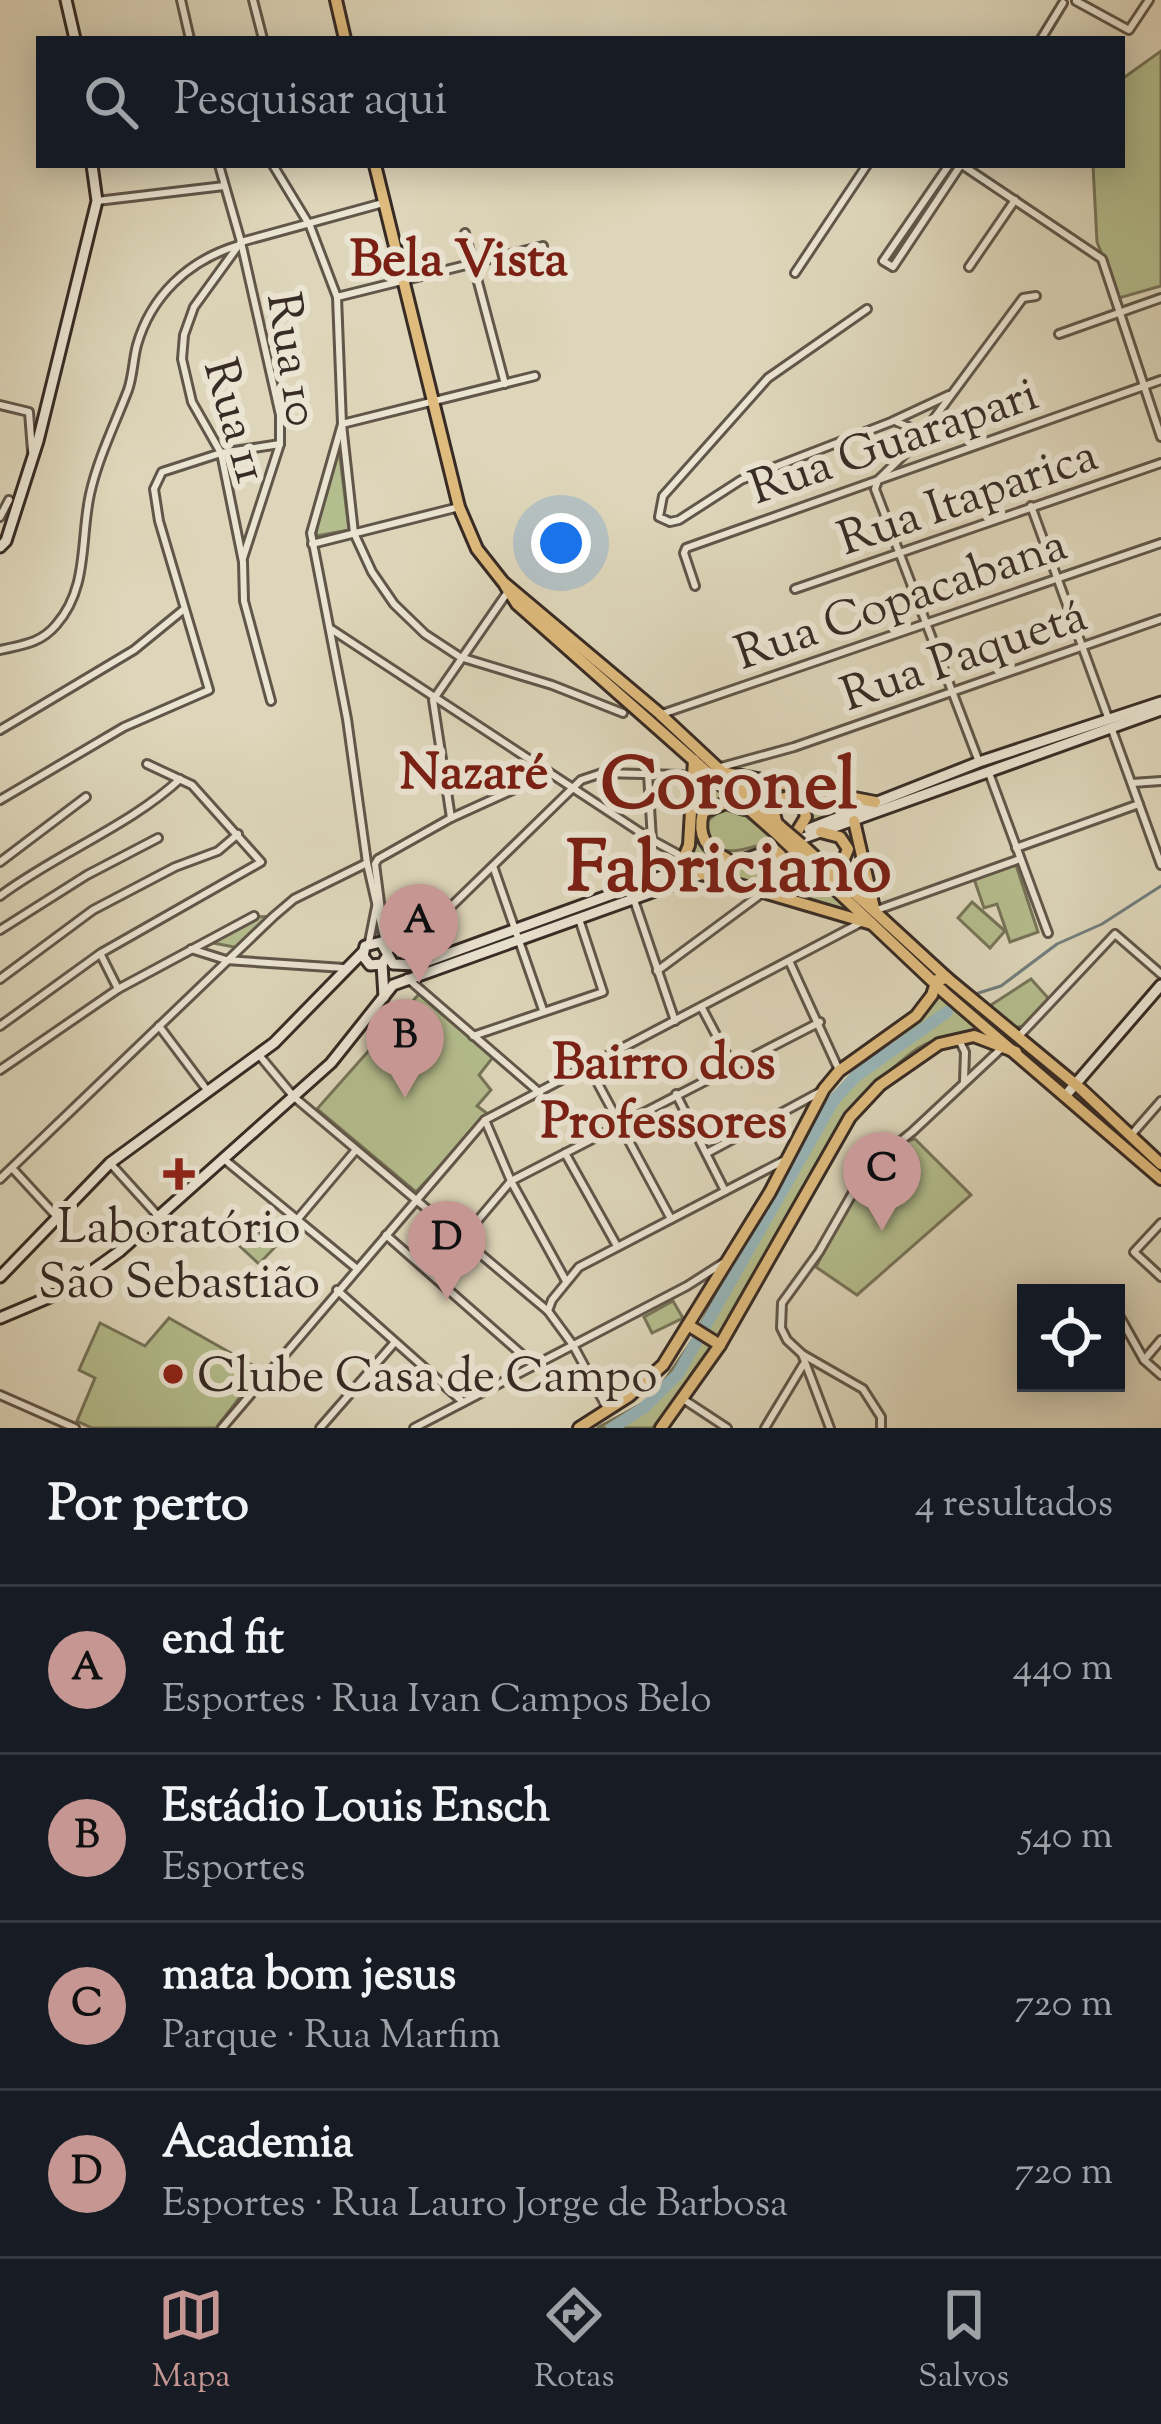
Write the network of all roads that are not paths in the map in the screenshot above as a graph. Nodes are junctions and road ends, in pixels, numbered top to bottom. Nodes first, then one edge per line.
1 (67, 0) edge
2 (182, 0) edge
3 (254, 0) edge
4 (336, 0) edge
5 (1149, 0) edge
6 (1077, 1) edge
7 (1061, 2) edge
8 (74, 36) edge
9 (189, 36) edge
10 (262, 36) edge
11 (344, 36) edge
12 (1043, 36) edge
13 (92, 168) edge
14 (219, 168) edge
15 (275, 168) edge
16 (376, 168) edge
17 (865, 168) edge
18 (947, 168) edge
19 (959, 168) edge
20 (966, 168) edge
21 (224, 186) junction
22 (1015, 200) junction
23 (97, 201) junction
24 (384, 203) junction
25 (310, 226) junction
26 (465, 233) dead end
27 (240, 243) junction
28 (543, 246) dead end
29 (472, 263) junction
30 (969, 267) dead end
31 (795, 273) dead end
32 (402, 281) junction
33 (1036, 296) dead end
34 (337, 297) junction
35 (1161, 298) edge
36 (867, 309) dead end
37 (1120, 314) junction
38 (1059, 334) dead end
39 (535, 376) dead end
40 (1161, 380) edge
41 (505, 384) junction
42 (1144, 386) junction
43 (949, 394) junction
44 (431, 400) junction
45 (0, 405) edge
46 (891, 422) junction
47 (342, 424) junction
48 (1161, 437) edge
49 (280, 444) junction
50 (915, 444) junction
51 (221, 453) junction
52 (33, 461) junction
53 (1161, 463) edge
54 (878, 480) junction
55 (9, 500) dead end
56 (1031, 506) junction
57 (459, 507) junction
58 (0, 517) edge
59 (354, 533) junction
60 (1161, 543) edge
61 (312, 544) junction
62 (0, 548) edge
63 (899, 554) junction
64 (242, 562) junction
65 (1057, 576) junction
66 (694, 586) dead end
67 (508, 587) junction
68 (796, 589) dead end
69 (183, 610) junction
70 (1161, 619) edge
71 (925, 625) junction
72 (331, 628) junction
73 (1084, 646) junction
74 (0, 650) edge
75 (460, 657) junction
76 (952, 693) junction
77 (434, 700) junction
78 (271, 701) dead end
79 (1161, 706) edge
80 (623, 713) dead end
81 (660, 714) junction
82 (646, 720) junction
83 (1110, 724) junction
84 (0, 730) edge
85 (694, 760) junction
86 (147, 764) dead end
87 (983, 768) junction
88 (720, 770) junction
89 (548, 774) junction
90 (648, 774) junction
91 (682, 775) dead end
92 (180, 779) junction
93 (1161, 781) edge
94 (1132, 783) junction
95 (571, 788) junction
96 (86, 796) dead end
97 (0, 800) edge
98 (875, 802) junction
99 (1139, 804) junction
100 (755, 813) junction
101 (451, 818) junction
102 (854, 820) junction
103 (780, 832) junction
104 (821, 832) junction
105 (238, 834) junction
106 (158, 838) dead end
107 (652, 840) junction
108 (798, 847) junction
109 (1016, 848) junction
110 (686, 858) junction
111 (728, 859) junction
112 (1021, 859) junction
113 (0, 862) edge
114 (821, 862) junction
115 (367, 863) junction
116 (1161, 865) edge
117 (493, 866) junction
118 (679, 870) junction
119 (702, 870) junction
120 (764, 892) junction
121 (0, 896) edge
122 (634, 899) junction
123 (379, 910) junction
124 (254, 916) dead end
125 (579, 919) junction
126 (871, 919) junction
127 (0, 930) edge
128 (1048, 933) dead end
129 (517, 936) junction
130 (366, 948) junction
131 (190, 949) junction
132 (100, 953) junction
133 (385, 955) junction
134 (226, 960) junction
135 (790, 963) junction
136 (347, 969) junction
137 (657, 971) junction
138 (1161, 974) edge
139 (407, 978) junction
140 (0, 979) edge
141 (933, 985) junction
142 (949, 985) junction
143 (1161, 985) edge
144 (118, 989) junction
145 (384, 997) junction
146 (702, 1009) junction
147 (543, 1011) junction
148 (982, 1016) junction
149 (675, 1022) junction
150 (820, 1022) junction
151 (0, 1026) edge
152 (159, 1026) junction
153 (473, 1036) junction
154 (1018, 1036) junction
155 (959, 1038) junction
156 (1006, 1045) junction
157 (259, 1055) junction
158 (732, 1065) junction
159 (589, 1067) junction
160 (0, 1070) edge
161 (839, 1071) junction
162 (963, 1083) junction
163 (1076, 1084) junction
164 (824, 1089) junction
165 (207, 1090) junction
166 (540, 1093) junction
167 (676, 1094) junction
168 (1066, 1095) junction
169 (294, 1097) junction
170 (1161, 1101) edge
171 (485, 1120) junction
172 (622, 1124) junction
173 (1130, 1136) junction
174 (356, 1151) junction
175 (565, 1153) junction
176 (706, 1153) junction
177 (788, 1158) junction
178 (225, 1160) junction
179 (110, 1162) junction
180 (1161, 1165) edge
181 (12, 1168) junction
182 (757, 1175) junction
183 (0, 1179) edge
184 (1161, 1179) edge
185 (511, 1181) junction
186 (725, 1192) junction
187 (770, 1192) junction
188 (416, 1201) junction
189 (158, 1217) junction
190 (59, 1219) junction
191 (671, 1219) junction
192 (296, 1221) junction
193 (1161, 1223) edge
194 (386, 1235) junction
195 (462, 1240) junction
196 (617, 1246) junction
197 (729, 1259) junction
198 (356, 1268) junction
199 (0, 1277) edge
200 (1161, 1277) edge
201 (566, 1281) junction
202 (687, 1286) junction
203 (338, 1290) junction
204 (706, 1297) junction
205 (548, 1311) junction
206 (0, 1318) edge
207 (1125, 1326) edge
208 (692, 1328) junction
209 (1161, 1340) edge
210 (714, 1341) junction
211 (395, 1342) junction
212 (573, 1345) junction
213 (802, 1354) junction
214 (1144, 1360) junction
215 (803, 1365) junction
216 (534, 1366) junction
217 (1161, 1376) edge
218 (0, 1395) edge
219 (683, 1399) junction
220 (463, 1402) junction
221 (609, 1411) junction
222 (75, 1428) edge
223 (222, 1428) edge
224 (320, 1428) edge
225 (414, 1428) edge
226 (579, 1428) edge
227 (661, 1428) edge
228 (727, 1428) edge
229 (766, 1428) edge
230 (830, 1428) edge
231 (881, 1428) edge

1 - 8 main road
2 - 9 street
3 - 10 street
4 - 11 main road
5 - 6 street
6 - 7 street
7 - 12 street
13 - 23 main road
14 - 21 street, Rua 10
15 - 25 street
16 - 24 main road
17 - 31 street
18 - 19 street
20 - 22 street
21 - 23 street
21 - 27 street, Rua 10
22 - 30 street
22 - 37 street
23 - 52 main road
24 - 25 street
24 - 32 main road
25 - 27 street
25 - 34 street
26 - 29 street
27 - 49 street, Rua 10
27 - 51 street, Rua 11
27 - 74 street
28 - 29 street
29 - 32 street
29 - 41 street
32 - 34 street
32 - 44 main road
33 - 43 street
34 - 47 street
35 - 37 street
36 - 46 street
37 - 38 street
37 - 42 street
39 - 41 street
40 - 42 street, Rua Guarapari
41 - 44 street
42 - 48 street
42 - 54 street, Rua Guarapari
43 - 46 street
43 - 50 street
44 - 47 street
44 - 57 main road
45 - 52 street
46 - 50 street
47 - 59 street
47 - 61 street
49 - 51 street
49 - 64 street, Rua 10
50 - 54 street
51 - 64 street, Rua 11
51 - 69 street
52 - 62 main road
53 - 56 street, Rua Itaparica
54 - 63 street
54 - 66 street, Rua Guarapari
55 - 58 street
56 - 63 street, Rua Itaparica
56 - 65 street
57 - 59 street
57 - 67 main road
59 - 61 street
59 - 75 street
60 - 65 street, Rua Copacabana
61 - 72 street
63 - 68 street, Rua Itaparica
63 - 71 street
64 - 78 street, Rua 11
65 - 71 street, Rua Copacabana
65 - 73 street
67 - 75 street
67 - 81 main road
67 - 82 main road
69 - 84 street
69 - 97 street
70 - 73 street, Rua Paquetá
71 - 76 street
71 - 81 street, Rua Copacabana
72 - 77 street
72 - 115 street
73 - 76 street, Rua Paquetá
73 - 83 street
75 - 77 street
75 - 80 street
76 - 87 street
76 - 88 street, Rua Paquetá
77 - 89 street
77 - 101 street
79 - 83 main road
81 - 82 street, Rua Copacabana
81 - 88 main road
82 - 85 main road
83 - 87 main road
83 - 94 street
85 - 100 main road
85 - 110 main road
86 - 92 street
87 - 98 main road
87 - 102 main road
87 - 109 street
88 - 98 main road
88 - 103 main road
89 - 95 street
89 - 101 street
90 - 91 street
90 - 95 street
90 - 107 street
92 - 105 street
92 - 121 street
93 - 94 street
94 - 99 street
95 - 107 street
95 - 117 street
96 - 113 street
98 - 108 main road
99 - 109 street
99 - 116 street
100 - 103 main road
100 - 111 main road
101 - 123 street
102 - 104 main road
102 - 126 main road
103 - 104 main road
103 - 108 main road, bridge
103 - 108 main road
103 - 108 main road
103 - 119 main road
104 - 114 main road
105 - 132 street
105 - 140 street
106 - 127 street
107 - 110 street
108 - 111 main road
108 - 114 main road
108 - 126 main road
109 - 112 street
110 - 118 main road
110 - 119 street
111 - 119 main road
112 - 126 street
112 - 128 street
114 - 126 main road
115 - 123 street
115 - 134 street
117 - 129 street
117 - 133 street
118 - 119 main road
118 - 129 main road
119 - 120 main road
119 - 122 main road
120 - 126 main road
120 - 137 street
122 - 125 main road
122 - 137 street
123 - 130 street
123 - 133 street
124 - 131 street
125 - 129 main road
125 - 147 street
126 - 135 street
126 - 141 main road
126 - 142 main road
129 - 133 main road
129 - 139 main road
129 - 147 street
130 - 133 main road
130 - 133 main road
130 - 136 main road
131 - 134 street
131 - 144 street
132 - 144 street
132 - 151 street
133 - 139 main road
133 - 145 main road
134 - 136 street
134 - 152 street
135 - 146 street
135 - 150 street
136 - 157 main road
137 - 149 street
138 - 154 street
139 - 145 main road
139 - 153 street
141 - 142 main road
141 - 161 main road
142 - 148 main road
143 - 163 main road
144 - 160 street
145 - 169 main road
146 - 149 street
146 - 158 street
147 - 153 street
148 - 154 main road
148 - 156 main road
149 - 159 street
150 - 158 street
150 - 161 street
152 - 165 street
152 - 181 street
153 - 166 street
154 - 163 main road
155 - 156 main road
155 - 162 street
155 - 210 main road
156 - 162 street
156 - 168 main road
157 - 165 main road
157 - 169 street
158 - 167 street
159 - 166 street
159 - 172 street
161 - 164 main road
162 - 213 street
163 - 168 main road
163 - 173 main road
164 - 176 street
164 - 177 main road
165 - 179 main road
166 - 171 street
167 - 172 street
167 - 176 street
168 - 184 main road
169 - 174 street
169 - 178 main road
170 - 173 street
171 - 185 street
171 - 188 street
172 - 175 street
172 - 191 street
173 - 180 main road
174 - 188 street
174 - 192 street
175 - 185 street
175 - 196 street
176 - 186 street
177 - 182 street
177 - 187 main road
178 - 189 main road
178 - 192 street
179 - 189 street
179 - 190 main road
181 - 183 street
181 - 190 street
182 - 186 street
182 - 187 street
185 - 195 street
185 - 201 street
186 - 191 street
187 - 197 main road
188 - 194 street
188 - 195 street
189 - 206 main road
190 - 199 main road
191 - 196 street
192 - 198 street
193 - 200 street
194 - 198 street
194 - 216 street
195 - 205 street
196 - 201 street
197 - 202 street
197 - 204 main road
198 - 203 street
201 - 205 street
202 - 204 street
202 - 212 street
203 - 211 street
203 - 223 street
204 - 208 main road
205 - 212 street
207 - 214 street
208 - 210 main road
208 - 221 main road
209 - 214 street
210 - 219 main road
211 - 220 street
211 - 224 street
212 - 216 street
212 - 221 street
213 - 215 street
213 - 231 street
214 - 217 street
215 - 229 street
215 - 230 street
216 - 220 street
218 - 222 street
219 - 227 main road
219 - 228 street
220 - 225 street
221 - 226 main road

